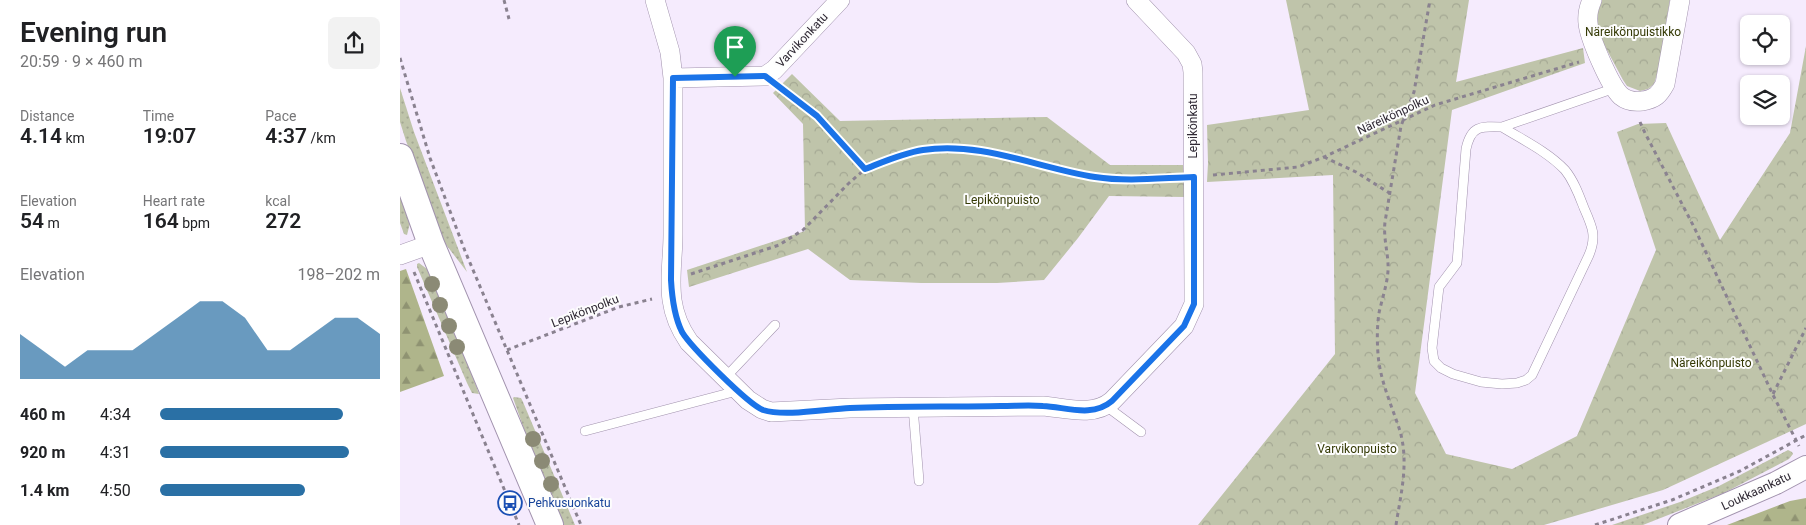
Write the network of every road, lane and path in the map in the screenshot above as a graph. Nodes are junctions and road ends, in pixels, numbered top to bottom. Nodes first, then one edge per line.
1 (504, 0) edge
2 (655, 0) edge
3 (840, 0) edge
4 (1136, 0) edge
5 (1430, 0) edge
6 (1592, 0) edge
7 (1680, 0) edge
8 (509, 20) dead end
9 (1599, 56) junction
10 (400, 58) edge
11 (765, 76) junction
12 (673, 78) junction
13 (1614, 88) junction
14 (1634, 102) junction
15 (1402, 122) junction
16 (1502, 127) junction
17 (400, 157) edge
18 (1324, 157) junction
19 (865, 169) junction
20 (1194, 177) junction
21 (1391, 194) junction
22 (431, 244) junction
23 (403, 254) edge
24 (671, 289) junction
25 (775, 325) dead end
26 (1806, 328) edge
27 (507, 350) junction
28 (731, 385) junction
29 (1773, 395) junction
30 (1106, 406) junction
31 (913, 408) junction
32 (585, 431) dead end
33 (1140, 432) dead end
34 (1806, 435) edge
35 (1796, 440) junction
36 (1806, 467) edge
37 (919, 482) dead end
38 (519, 525) edge
39 (550, 525) edge
40 (580, 525) edge
41 (1396, 525) edge
42 (1596, 525) edge
43 (1679, 525) edge

1 - 8 path
2 - 12 street
3 - 11 street, Varvikonkatu
4 - 20 street, Lepikönkatu
5 - 15 path
6 - 9 street
7 - 14 street
9 - 13 street
9 - 15 path, Näreikönpolku
10 - 27 path
11 - 12 street, Varvikonkatu
11 - 19 path
12 - 24 street
13 - 14 street
13 - 16 lane
14 - 29 path
15 - 18 path, Näreikönpolku
15 - 21 path
16 - 16 lane
17 - 22 main road
18 - 20 path, Näreikönpolku
18 - 21 path
19 - 20 path, Näreikönpolku
19 - 24 path, Lepikönpolku
20 - 30 street, Lepikönkatu
21 - 41 path
22 - 23 street
22 - 39 main road
23 - 38 path
24 - 27 path, Lepikönpolku
24 - 28 street
25 - 28 lane
26 - 29 path
27 - 40 path
28 - 31 street
28 - 32 lane
29 - 35 path
30 - 31 street
30 - 33 lane
31 - 37 lane
34 - 35 path
35 - 42 path
36 - 43 street, Loukkaankatu

